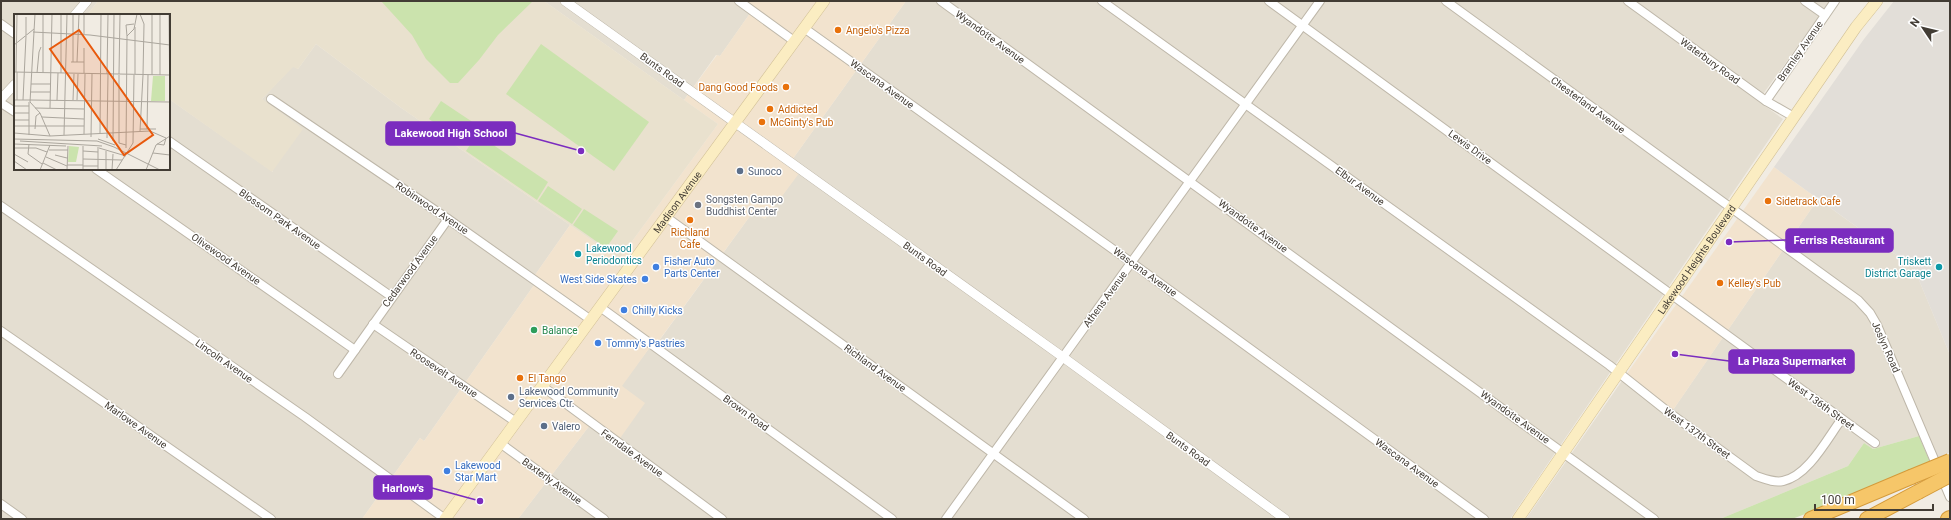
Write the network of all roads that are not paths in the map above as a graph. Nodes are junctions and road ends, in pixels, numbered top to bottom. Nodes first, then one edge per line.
1 (87, 1) edge
2 (565, 1) edge
3 (739, 1) edge
4 (824, 1) edge
5 (941, 1) edge
6 (1102, 1) edge
7 (1269, 1) edge
8 (1320, 1) edge
9 (1446, 1) edge
10 (1628, 1) edge
11 (1805, 1) edge
12 (1835, 1) edge
13 (1877, 1) edge
14 (76, 14) edge
15 (1825, 15) junction
16 (1, 24) edge
17 (1302, 26) junction
18 (804, 28) junction
19 (14, 33) edge
20 (794, 41) junction
21 (14, 85) edge
22 (1, 99) edge
23 (270, 99) dead end
24 (1766, 101) junction
25 (1, 103) edge
26 (1246, 104) junction
27 (14, 111) edge
28 (1794, 118) junction
29 (735, 123) junction
30 (170, 142) edge
31 (97, 170) edge
32 (1190, 181) junction
33 (1, 206) edge
34 (1731, 208) junction
35 (666, 217) junction
36 (448, 218) junction
37 (1131, 262) junction
38 (1672, 293) junction
39 (392, 297) junction
40 (600, 306) junction
41 (591, 320) junction
42 (373, 324) junction
43 (1, 331) edge
44 (355, 350) junction
45 (1063, 357) junction
46 (1618, 372) junction
47 (338, 374) dead end
48 (542, 386) junction
49 (1841, 420) junction
50 (516, 422) junction
51 (500, 443) junction
52 (1875, 444) dead end
53 (1565, 452) junction
54 (993, 454) junction
55 (1950, 461) edge
56 (1950, 475) edge
57 (1950, 497) edge
58 (1, 504) edge
59 (22, 519) edge
60 (271, 519) edge
61 (445, 519) edge
62 (604, 519) edge
63 (722, 519) edge
64 (892, 519) edge
65 (946, 519) edge
66 (1084, 519) edge
67 (1284, 519) edge
68 (1484, 519) edge
69 (1518, 519) edge
70 (1654, 519) edge
71 (1811, 519) edge
72 (1867, 519) edge

1 - 14 street
2 - 29 street, Bunts Road
3 - 20 street
4 - 18 main road, Madison Avenue
5 - 32 street, Wyandotte Avenue
6 - 26 street, Elbur Avenue
7 - 17 street, Lewis Drive
8 - 17 street, Athens Avenue
9 - 34 street, Chesterland Avenue
10 - 24 street, Waterbury Road
11 - 15 street
12 - 15 street, Bramley Avenue
13 - 28 main road, Lakewood Heights Boulevard
15 - 24 street, Bramley Avenue
16 - 19 street
17 - 26 street, Athens Avenue
17 - 38 street, Lewis Drive
18 - 20 main road, Madison Avenue
18 - 37 street, Wascana Avenue
20 - 29 main road, Madison Avenue
21 - 22 street
23 - 36 street, Robinwood Avenue
24 - 28 street, Waterbury Road
25 - 27 street
26 - 32 street, Athens Avenue
26 - 46 street, Elbur Avenue
28 - 34 main road, Lakewood Heights Boulevard
29 - 35 main road, Madison Avenue
29 - 45 street, Bunts Road
30 - 39 street, Blossom Park Avenue
31 - 44 street, Olivewood Avenue
32 - 37 street, Athens Avenue
32 - 53 street, Wyandotte Avenue
33 - 61 street, Lincoln Avenue
34 - 38 main road, Lakewood Heights Boulevard
34 - 57 street, Joslyn Road
35 - 40 main road, Madison Avenue
35 - 54 street, Richland Avenue
36 - 39 street, Cedarwood Avenue
36 - 41 street, Robinwood Avenue
37 - 45 street, Athens Avenue
37 - 68 street, Wascana Avenue
38 - 46 main road, Lakewood Heights Boulevard
38 - 49 street, West 136th Street
39 - 42 street, Cedarwood Avenue
40 - 41 main road, Madison Avenue
40 - 64 street, Brown Road
41 - 48 main road, Madison Avenue
42 - 44 street
42 - 50 street, Roosevelt Avenue
43 - 60 street, Marlowe Avenue
44 - 47 street
45 - 54 street, Athens Avenue
45 - 67 street, Bunts Road
46 - 49 street, West 137th Street
46 - 53 main road, Lakewood Heights Boulevard
48 - 50 main road, Madison Avenue
48 - 63 street, Ferndale Avenue
49 - 52 street, West 136th Street
50 - 51 main road, Madison Avenue
51 - 61 main road, Madison Avenue
51 - 62 street, Baxterly Avenue
53 - 69 main road, Lakewood Heights Boulevard
53 - 70 street, Wyandotte Avenue
54 - 65 street, Athens Avenue
54 - 66 street, Richland Avenue
55 - 71 highway, bridge
56 - 72 highway, bridge
58 - 59 street

